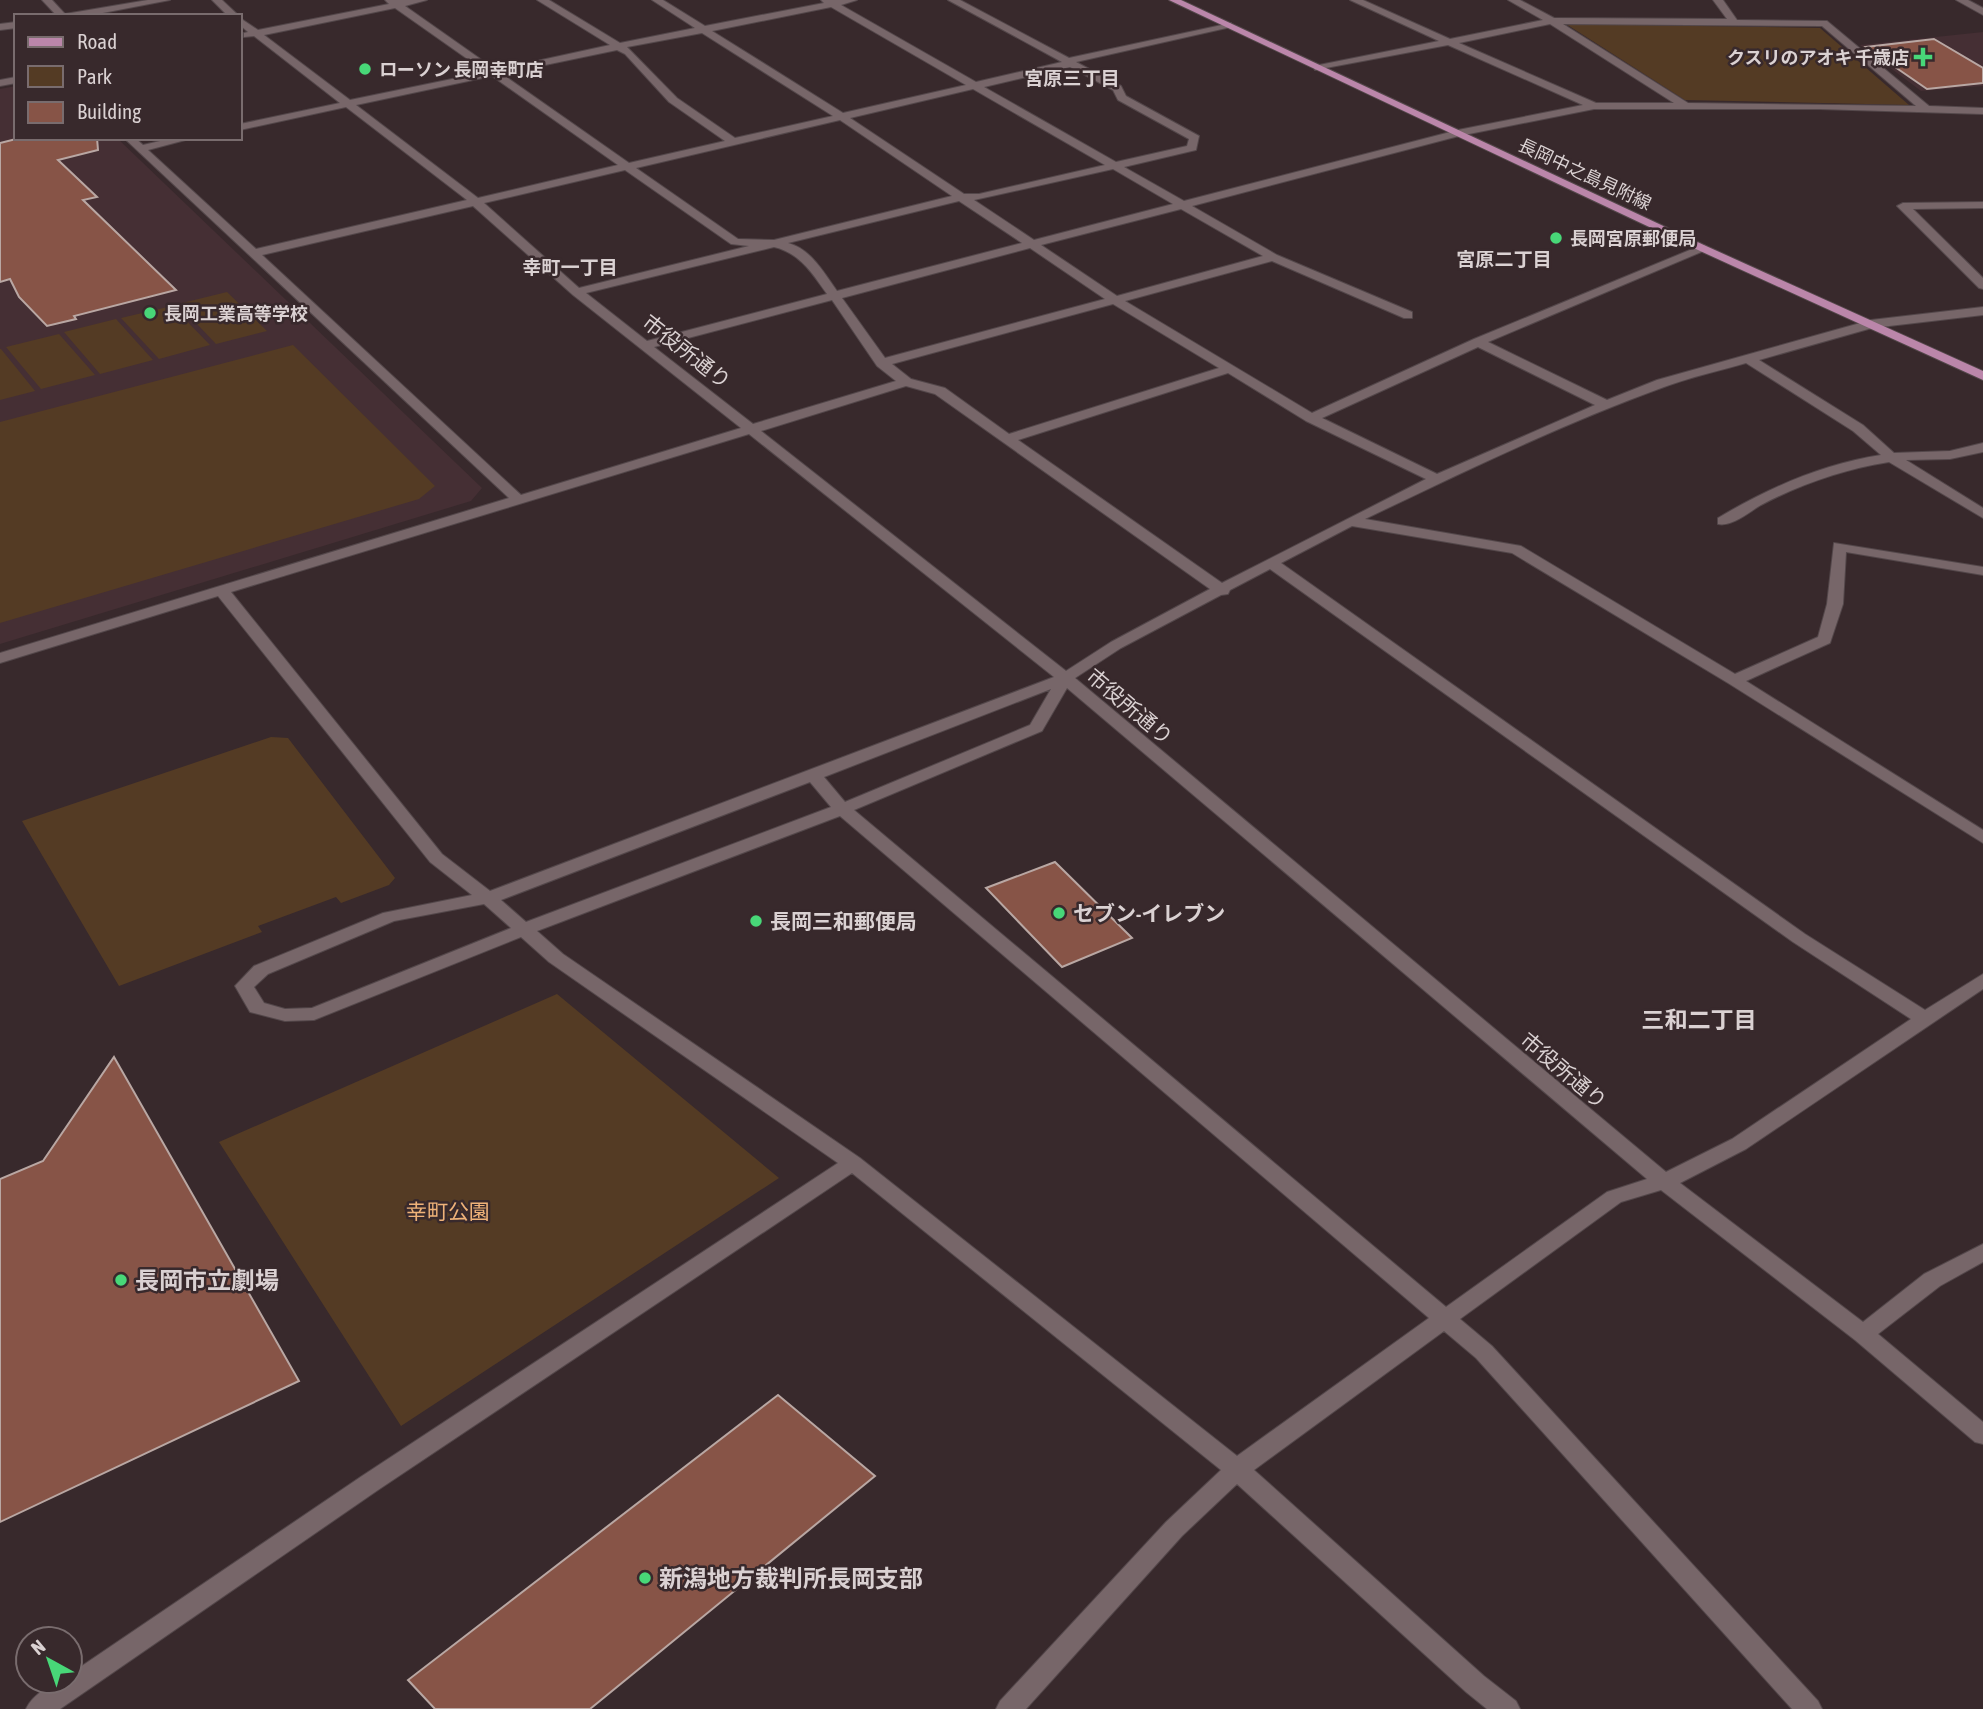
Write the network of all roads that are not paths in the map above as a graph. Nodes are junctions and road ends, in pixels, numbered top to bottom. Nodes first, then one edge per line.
1 (47, 0) edge
2 (165, 0) edge
3 (217, 0) edge
4 (422, 0) edge
5 (542, 0) edge
6 (657, 0) edge
7 (852, 0) edge
8 (953, 0) edge
9 (1174, 0) edge
10 (1355, 0) edge
11 (1513, 0) edge
12 (1718, 0) edge
13 (1961, 0) edge
14 (829, 2) edge
15 (393, 3) edge
16 (1983, 12) edge
17 (60, 14) edge
18 (80, 14) edge
19 (232, 14) edge
20 (1552, 21) junction
21 (1734, 23) junction
22 (1228, 25) junction
23 (701, 30) junction
24 (247, 35) edge
25 (1445, 41) junction
26 (620, 46) junction
27 (1068, 64) junction
28 (1319, 68) junction
29 (494, 72) junction
30 (975, 87) junction
31 (346, 104) junction
32 (1684, 105) junction
33 (1594, 106) junction
34 (1926, 109) junction
35 (1983, 111) edge
36 (842, 117) junction
37 (242, 127) edge
38 (1458, 133) junction
39 (131, 140) edge
40 (179, 140) edge
41 (732, 141) junction
42 (139, 149) junction
43 (1115, 166) junction
44 (627, 167) junction
45 (961, 197) junction
46 (475, 201) junction
47 (1983, 205) edge
48 (1181, 206) junction
49 (772, 243) junction
50 (1035, 244) junction
51 (1702, 248) junction
52 (255, 253) junction
53 (1273, 257) junction
54 (1983, 285) edge
55 (576, 292) junction
56 (833, 296) junction
57 (1115, 300) junction
58 (1983, 311) edge
59 (1408, 315) dead end
60 (1871, 324) junction
61 (1478, 342) junction
62 (646, 345) junction
63 (1747, 358) junction
64 (882, 363) junction
65 (1229, 369) junction
66 (1983, 376) edge
67 (905, 383) junction
68 (1606, 405) junction
69 (1311, 418) junction
70 (751, 429) junction
71 (1010, 438) junction
72 (1983, 447) edge
73 (1891, 457) junction
74 (1437, 479) junction
75 (519, 500) junction
76 (1983, 514) edge
77 (1350, 521) junction
78 (1723, 521) dead end
79 (1273, 564) junction
80 (1983, 571) edge
81 (222, 591) junction
82 (1223, 591) junction
83 (0, 659) edge
84 (1065, 678) junction
85 (1734, 680) junction
86 (814, 776) junction
87 (842, 809) junction
88 (1983, 838) edge
89 (488, 898) junction
90 (523, 930) junction
91 (1983, 980) edge
92 (1925, 1019) junction
93 (853, 1163) junction
94 (1664, 1182) junction
95 (1983, 1252) edge
96 (1446, 1318) junction
97 (1863, 1334) junction
98 (1983, 1435) edge
99 (1237, 1469) junction
100 (39, 1709) edge
101 (1009, 1709) edge
102 (1507, 1709) edge
103 (1809, 1709) edge

1 - 17 street
2 - 18 street
3 - 19 street
4 - 15 street
5 - 26 street
6 - 23 street
7 - 14 street
8 - 27 street
9 - 22 main road, 長岡中之島見附線
10 - 25 street
11 - 20 street
12 - 21 street
13 - 16 street
14 - 23 street
14 - 30 street
15 - 24 street
15 - 29 street
20 - 21 street
20 - 25 street
20 - 32 street
21 - 34 street
22 - 27 street
22 - 28 main road, 長岡中之島見附線
23 - 26 street
23 - 36 street
24 - 31 street, 市役所通り
25 - 28 street
25 - 33 street
26 - 29 street
26 - 41 street
27 - 30 street
27 - 43 street
28 - 38 main road, 長岡中之島見附線
29 - 31 street
29 - 44 street
30 - 36 street
30 - 43 street
31 - 37 street
31 - 46 street, 市役所通り
32 - 33 street
32 - 34 street
33 - 38 street
34 - 35 street
36 - 41 street
36 - 45 street
38 - 48 street
38 - 51 main road, 長岡中之島見附線
39 - 42 street
40 - 42 street
41 - 44 street
42 - 52 street
43 - 45 street
43 - 48 street
44 - 46 street
44 - 49 street
45 - 49 street
45 - 50 street
46 - 52 street
46 - 55 street, 市役所通り
47 - 54 street
48 - 50 street
48 - 53 street
49 - 55 street
49 - 56 street
50 - 56 street
50 - 57 street
51 - 60 main road, 長岡中之島見附線
51 - 61 street
52 - 75 street
53 - 57 street
53 - 59 street
55 - 62 street, 市役所通り
56 - 62 street
56 - 64 street
57 - 64 street
57 - 65 street
58 - 60 street
60 - 63 street
60 - 66 main road, 長岡中之島見附線
61 - 68 street
61 - 69 street
62 - 70 street, 市役所通り
63 - 68 street
63 - 73 street
64 - 67 street
65 - 69 street
65 - 71 street
67 - 70 street
67 - 71 street
68 - 74 street
69 - 74 street
70 - 75 street
70 - 84 street, 市役所通り
71 - 82 street
72 - 73 street
73 - 76 street
73 - 78 street
74 - 77 street
75 - 81 street
77 - 79 street
77 - 85 street
79 - 82 street
79 - 92 street
80 - 85 street
81 - 83 street
81 - 89 street
82 - 84 street
84 - 86 street
84 - 87 street
84 - 94 street, 市役所通り
85 - 88 street
86 - 87 street
86 - 89 street
87 - 90 street
87 - 96 street
89 - 90 street
89 - 90 street
90 - 93 street
91 - 92 street
92 - 94 street
93 - 99 street
93 - 100 street
94 - 96 street
94 - 97 street, 市役所通り
95 - 97 street
96 - 99 street
96 - 103 street
97 - 98 street, 市役所通り
99 - 101 street
99 - 102 street

